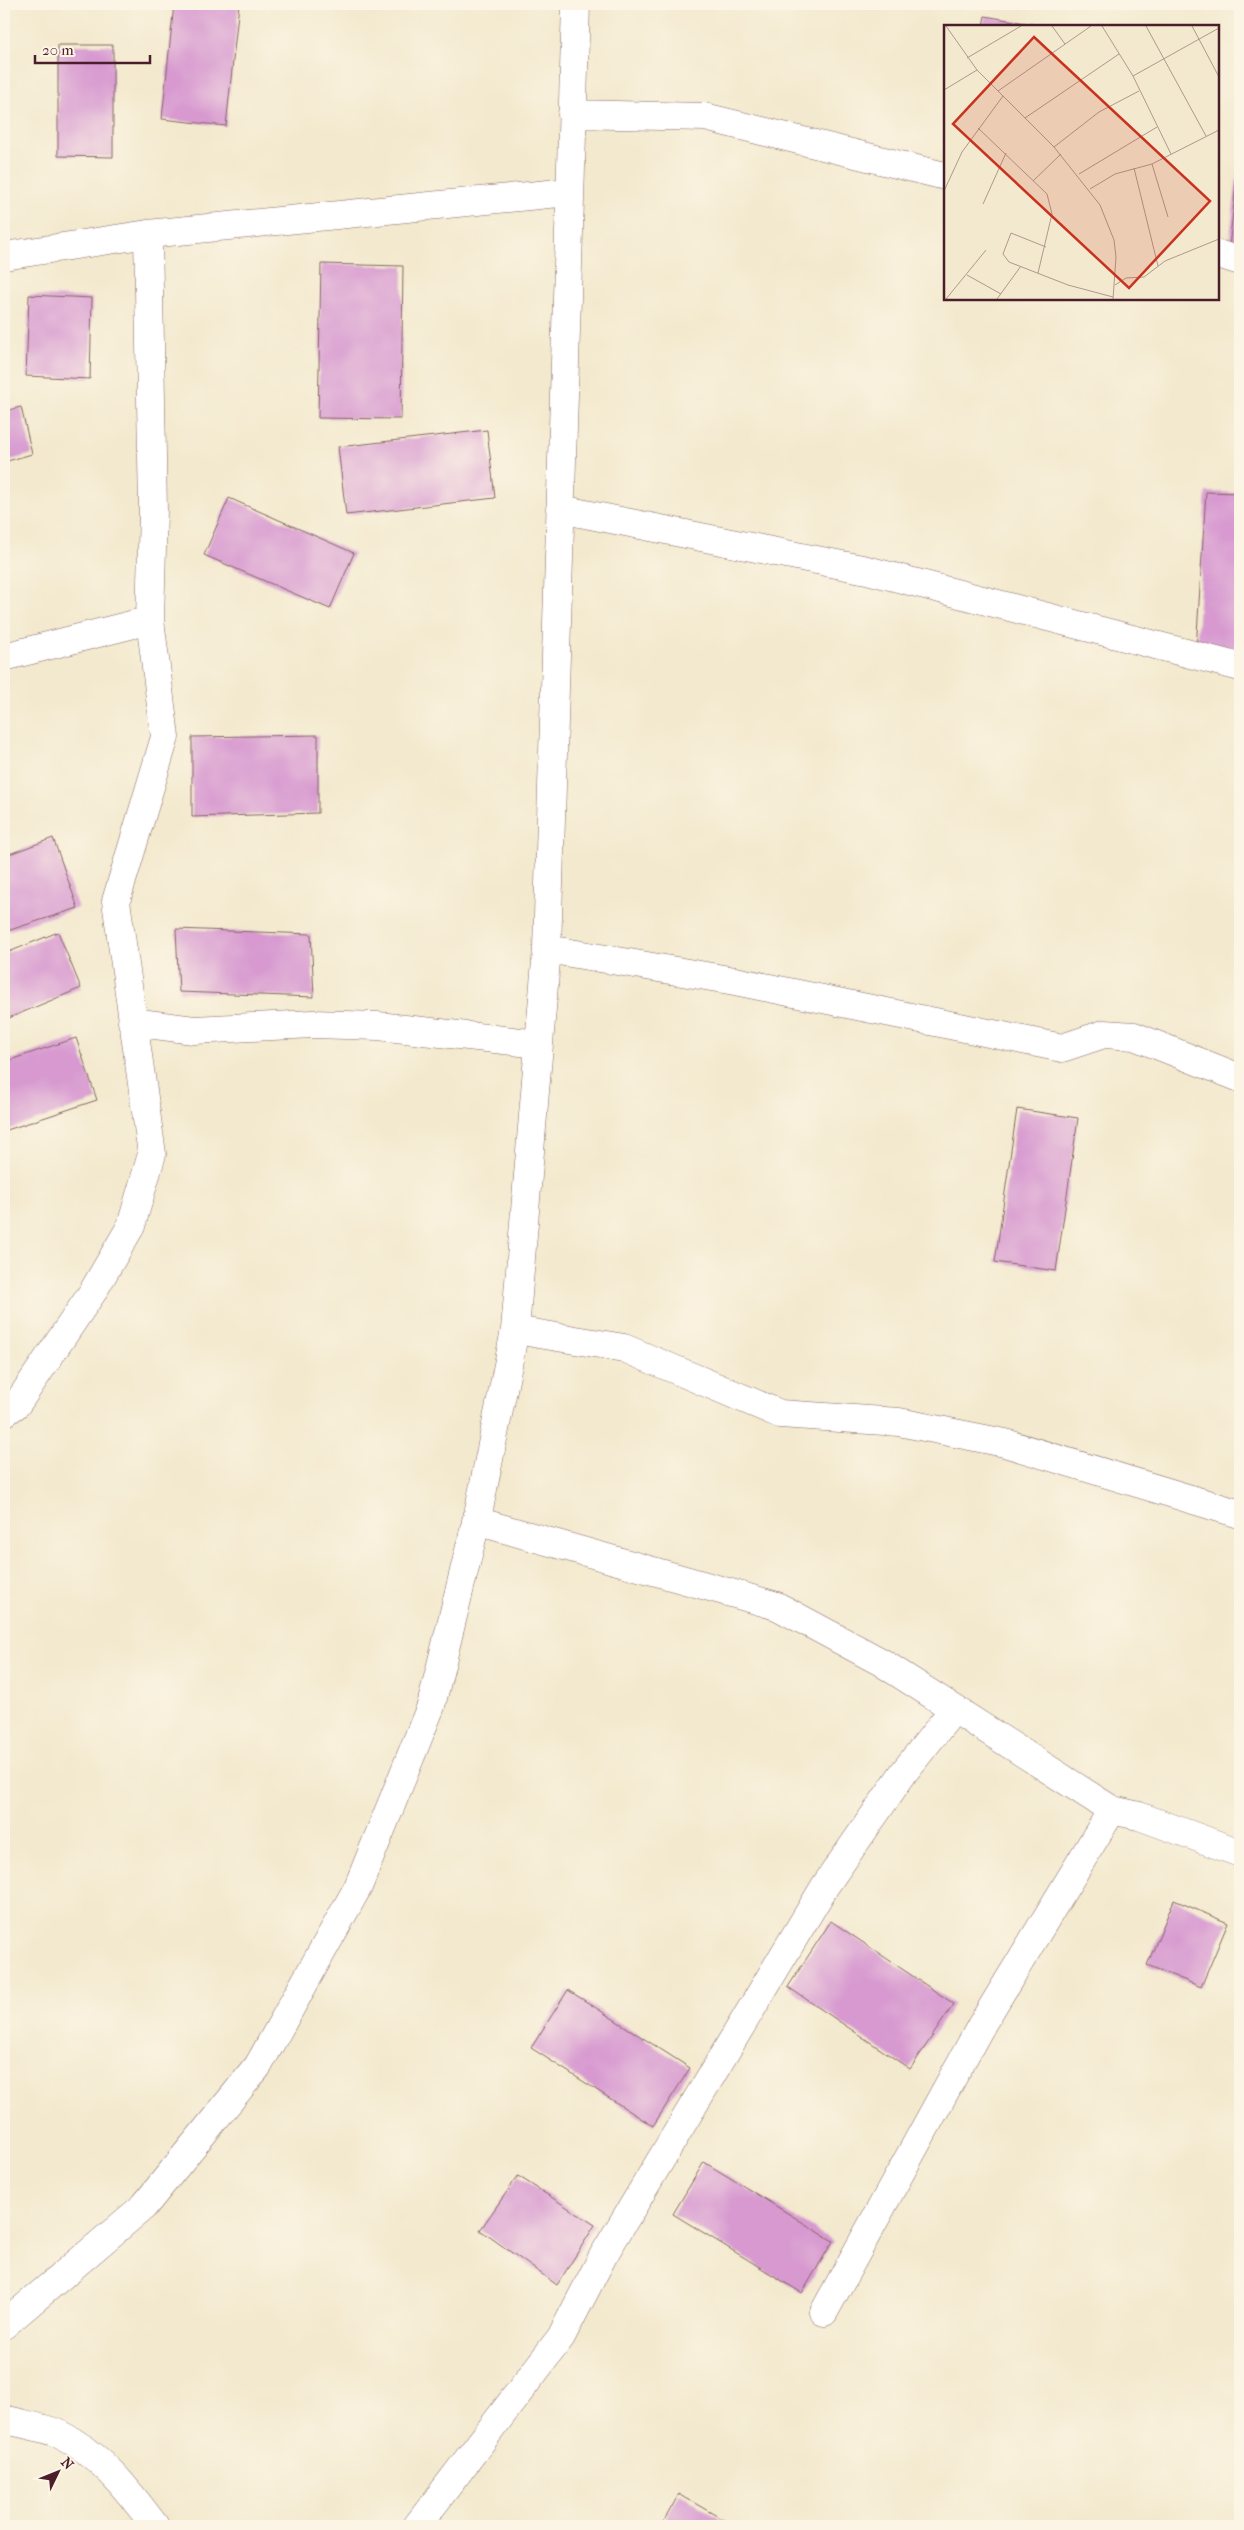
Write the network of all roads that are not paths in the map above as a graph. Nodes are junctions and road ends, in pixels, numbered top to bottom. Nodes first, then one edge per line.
1 (576, 4) edge
2 (572, 114) junction
3 (944, 176) edge
4 (569, 192) junction
5 (148, 234) junction
6 (1219, 254) edge
7 (4, 256) edge
8 (1240, 260) edge
9 (560, 509) junction
10 (150, 620) junction
11 (4, 657) edge
12 (1240, 667) edge
13 (547, 948) junction
14 (132, 1022) junction
15 (539, 1044) junction
16 (1240, 1078) edge
17 (514, 1330) junction
18 (4, 1413) edge
19 (1240, 1514) edge
20 (476, 1521) junction
21 (954, 1708) junction
22 (1112, 1810) junction
23 (1240, 1853) edge
24 (824, 2312) dead end
25 (4, 2325) edge
26 (4, 2419) edge
27 (155, 2526) edge
28 (417, 2526) edge

1 - 2 street
2 - 3 street
2 - 4 street
4 - 5 street
4 - 9 street
5 - 7 street
5 - 10 street
6 - 8 street
9 - 12 street
9 - 13 street
10 - 11 street
10 - 14 street
13 - 15 street
13 - 16 street
14 - 15 street
14 - 18 street
15 - 17 street
17 - 19 street
17 - 20 street
20 - 21 street
20 - 25 street
21 - 22 street
21 - 28 street
22 - 23 street
22 - 24 street
26 - 27 street

